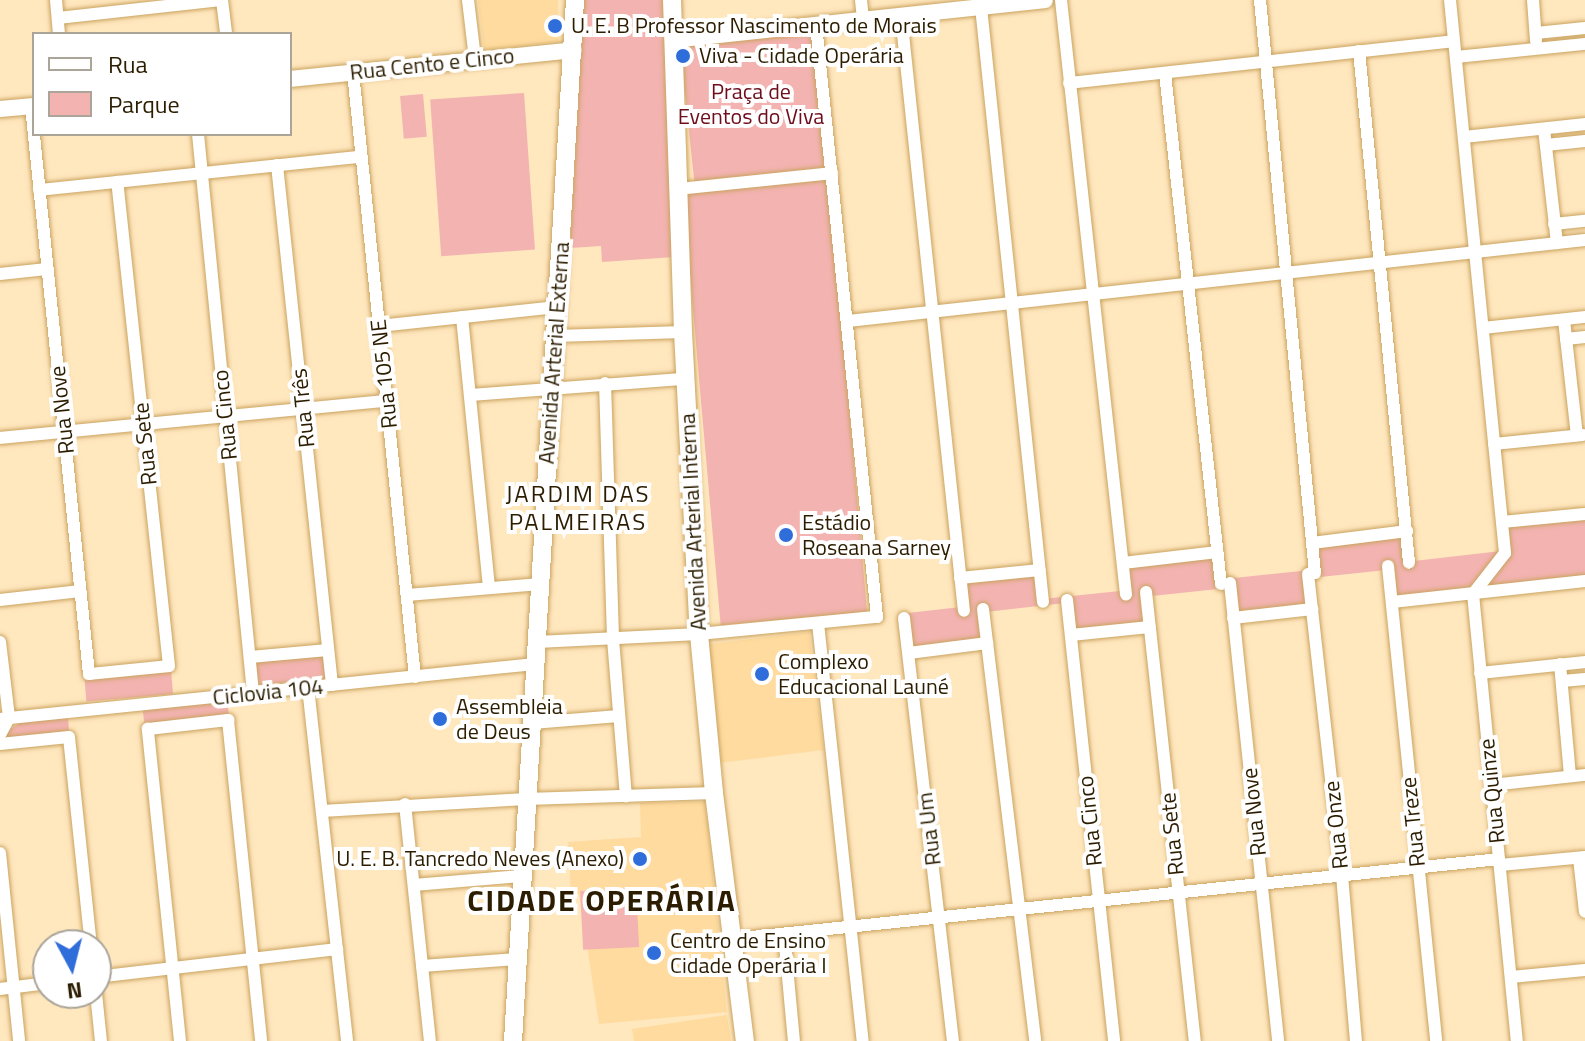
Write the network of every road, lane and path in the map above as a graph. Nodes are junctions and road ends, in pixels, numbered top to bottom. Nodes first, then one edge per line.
1 (56, 0) edge
2 (221, 0) edge
3 (468, 0) edge
4 (575, 0) edge
5 (672, 0) edge
6 (861, 0) edge
7 (1045, 0) edge
8 (1061, 0) edge
9 (1260, 0) edge
10 (1450, 0) edge
11 (1533, 0) edge
12 (1024, 1) edge
13 (140, 4) edge
14 (981, 7) junction
15 (901, 15) junction
16 (58, 18) junction
17 (863, 20) junction
18 (816, 25) junction
19 (1585, 28) edge
20 (59, 32) edge
21 (226, 32) edge
22 (1536, 33) junction
23 (673, 40) junction
24 (1454, 41) junction
25 (1585, 44) edge
26 (1537, 48) junction
27 (574, 50) junction
28 (1359, 51) junction
29 (1456, 57) junction
30 (475, 59) junction
31 (1264, 62) junction
32 (353, 72) junction
33 (1165, 73) junction
34 (292, 79) edge
35 (1069, 83) junction
36 (32, 106) edge
37 (0, 109) edge
38 (1585, 124) edge
39 (1544, 129) junction
40 (35, 136) edge
41 (198, 136) edge
42 (1464, 137) junction
43 (1585, 141) edge
44 (1546, 145) junction
45 (361, 157) junction
46 (277, 165) junction
47 (201, 173) junction
48 (832, 173) junction
49 (117, 182) junction
50 (678, 189) junction
51 (39, 190) junction
52 (1585, 221) edge
53 (1554, 224) junction
54 (1585, 240) edge
55 (1557, 243) junction
56 (1475, 251) junction
57 (1379, 262) junction
58 (47, 269) junction
59 (1285, 272) junction
60 (0, 274) edge
61 (1187, 283) junction
62 (1091, 294) junction
63 (1012, 303) junction
64 (557, 307) junction
65 (930, 312) junction
66 (462, 317) junction
67 (1585, 317) edge
68 (1564, 320) junction
69 (848, 321) junction
70 (379, 326) junction
71 (1483, 328) junction
72 (683, 332) junction
73 (555, 336) junction
74 (1585, 337) edge
75 (1566, 339) junction
76 (685, 379) junction
77 (605, 383) junction
78 (551, 387) junction
79 (470, 395) junction
80 (387, 401) junction
81 (303, 409) junction
82 (226, 416) junction
83 (1580, 418) edge
84 (143, 425) junction
85 (64, 432) junction
86 (1581, 435) edge
87 (0, 438) edge
88 (1494, 444) junction
89 (1585, 514) edge
90 (1502, 522) junction
91 (1407, 531) junction
92 (1312, 543) junction
93 (1217, 552) junction
94 (1123, 563) junction
95 (1409, 563) dead end
96 (1388, 566) dead end
97 (1040, 570) junction
98 (960, 578) junction
99 (1585, 581) edge
100 (541, 584) junction
101 (489, 588) junction
102 (80, 591) junction
103 (1146, 592) dead end
104 (1126, 594) dead end
105 (1473, 594) junction
106 (407, 595) junction
107 (0, 600) edge
108 (1067, 600) dead end
109 (1043, 602) dead end
110 (1392, 602) junction
111 (983, 609) dead end
112 (1312, 609) junction
113 (964, 611) dead end
114 (904, 618) dead end
115 (1233, 618) junction
116 (818, 623) junction
117 (1150, 627) junction
118 (699, 634) junction
119 (1071, 635) junction
120 (613, 639) junction
121 (0, 642) edge
122 (537, 642) junction
123 (987, 643) junction
124 (328, 650) junction
125 (909, 653) junction
126 (250, 657) junction
127 (1585, 662) edge
128 (535, 664) junction
129 (1560, 664) junction
130 (129, 670) joint
131 (1480, 673) junction
132 (415, 677) junction
133 (1585, 679) edge
134 (1562, 681) junction
135 (332, 685) junction
136 (308, 687) junction
137 (253, 693) junction
138 (619, 716) junction
139 (4, 718) edge
140 (532, 723) junction
141 (0, 735) edge
142 (0, 744) edge
143 (1585, 757) edge
144 (1569, 759) junction
145 (1585, 775) edge
146 (1570, 776) junction
147 (1491, 785) junction
148 (714, 793) junction
149 (626, 796) junction
150 (526, 799) junction
151 (405, 804) junction
152 (322, 811) junction
153 (0, 853) edge
154 (1582, 858) edge
155 (1499, 862) junction
156 (1417, 868) junction
157 (1583, 874) edge
158 (1342, 875) junction
159 (521, 876) junction
160 (1261, 884) junction
161 (414, 885) junction
162 (1179, 893) junction
163 (1099, 901) junction
164 (1020, 910) junction
165 (1585, 911) edge
166 (939, 918) junction
167 (850, 927) junction
168 (89, 929) edge
169 (784, 934) junction
170 (732, 939) junction
171 (337, 949) junction
172 (253, 959) junction
173 (517, 959) junction
174 (422, 966) junction
175 (173, 969) junction
176 (1585, 970) edge
177 (112, 975) edge
178 (1511, 977) junction
179 (32, 985) edge
180 (7, 988) edge
181 (98, 1009) edge
182 (19, 1041) edge
183 (101, 1041) edge
184 (180, 1041) edge
185 (261, 1041) edge
186 (347, 1041) edge
187 (430, 1041) edge
188 (513, 1041) edge
189 (745, 1041) edge
190 (794, 1041) edge
191 (863, 1041) edge
192 (953, 1041) edge
193 (1035, 1041) edge
194 (1114, 1041) edge
195 (1195, 1041) edge
196 (1278, 1041) edge
197 (1356, 1041) edge
198 (1436, 1041) edge
199 (1517, 1041) edge

1 - 16 street
2 - 13 street
2 - 21 street
3 - 30 street
4 - 27 main road, Avenida Arterial Externa
5 - 23 main road, Avenida Arterial Interna
6 - 17 street
7 - 12 street
8 - 35 street
9 - 31 street, Rua Onze
10 - 24 street
11 - 22 street
12 - 14 street
13 - 16 street
14 - 15 street
14 - 63 street
15 - 17 street
15 - 65 street
16 - 20 street
17 - 18 street
18 - 23 street
18 - 48 street
19 - 22 street
22 - 26 street
23 - 50 main road, Avenida Arterial Interna
24 - 28 street
24 - 29 street
25 - 26 street
26 - 29 street
27 - 30 street, Rua Cento e Cinco
27 - 64 main road, Avenida Arterial Externa
28 - 31 street
28 - 57 street
29 - 42 street
30 - 32 street, Rua Cento e Cinco
31 - 33 street
31 - 59 street, Rua Onze
32 - 34 street, Rua Cento e Cinco
32 - 45 street, Rua 105 NE
33 - 35 street
33 - 61 street, Rua Nove
35 - 62 street
36 - 37 street
38 - 39 street
39 - 42 street
39 - 44 street
40 - 51 street, Rua Nove
41 - 47 street
42 - 56 street
43 - 44 street
44 - 53 street
45 - 46 street
45 - 70 street, Rua 105 NE
46 - 47 street
46 - 81 street, Rua Três
47 - 49 street
47 - 82 street, Rua Cinco
48 - 50 street
48 - 69 street
49 - 51 street
49 - 84 street, Rua Sete
50 - 72 main road, Avenida Arterial Interna
51 - 58 street, Rua Nove
52 - 53 street
53 - 55 street
54 - 55 street
55 - 56 street
56 - 57 street
56 - 71 street
57 - 59 street
57 - 91 street
58 - 60 street
58 - 85 street, Rua Nove
59 - 61 street
59 - 92 street, Rua Onze
61 - 62 street
61 - 93 street, Rua Nove
62 - 63 street
62 - 94 street
63 - 65 street
63 - 97 street
64 - 66 street
64 - 73 main road, Avenida Arterial Externa
65 - 69 street
65 - 98 street
66 - 70 street
66 - 79 street
67 - 68 street
68 - 71 street
68 - 75 street
69 - 116 street
70 - 80 street, Rua 105 NE
71 - 88 street
72 - 73 street
72 - 76 main road, Avenida Arterial Interna
73 - 78 main road, Avenida Arterial Externa
74 - 75 street
75 - 83 street
76 - 77 street
76 - 118 main road, Avenida Arterial Interna
77 - 78 street
77 - 120 street
78 - 79 street
78 - 100 main road, Avenida Arterial Externa
79 - 101 street
80 - 81 street
80 - 106 street, Rua 105 NE
81 - 82 street
81 - 124 street, Rua Três
82 - 84 street
82 - 126 street, Rua Cinco
83 - 86 street
84 - 85 street
84 - 130 street, Rua Sete
85 - 87 street
85 - 102 street, Rua Nove
86 - 88 street
88 - 90 street
89 - 90 street
90 - 105 street
91 - 92 street
91 - 95 street
92 - 112 street, Rua Onze
93 - 94 street
93 - 115 street, Rua Nove
94 - 104 street
96 - 110 street, Rua Treze
97 - 98 street
97 - 109 street
98 - 113 street
99 - 105 street
100 - 101 street
100 - 122 main road, Avenida Arterial Externa
101 - 106 street
102 - 107 street
102 - 130 street, Rua Nove
103 - 117 street, Rua Sete
105 - 110 street
105 - 131 street, Rua Quinze
106 - 132 street, Rua 105 NE
108 - 119 street, Rua Cinco
110 - 156 street, Rua Treze
111 - 123 street
112 - 115 street
112 - 158 street, Rua Onze
114 - 125 street, Rua Um
115 - 160 street, Rua Nove
116 - 118 street
116 - 167 street
117 - 119 street
117 - 162 street, Rua Sete
118 - 120 street
118 - 148 main road, Avenida Arterial Interna
119 - 163 street, Rua Cinco
120 - 122 street
120 - 138 street
121 - 139 street
122 - 128 main road, Avenida Arterial Externa
123 - 125 street
123 - 164 street
124 - 126 street
124 - 135 street, Rua Três
125 - 166 street, Rua Um
126 - 137 street, Rua Cinco
127 - 129 street
128 - 132 street, Ciclovia 104
128 - 140 main road, Avenida Arterial Externa
129 - 131 street
129 - 134 street
131 - 147 street, Rua Quinze
132 - 135 street, Ciclovia 104
133 - 134 street
134 - 144 street
135 - 136 street, Ciclovia 104
136 - 137 street, Ciclovia 104
136 - 152 street
137 - 139 street, Ciclovia 104
138 - 140 street
138 - 149 street
139 - 141 street
140 - 150 main road, Avenida Arterial Externa
142 - 168 street
143 - 144 street
144 - 146 street
145 - 146 street
146 - 147 street
147 - 155 street, Rua Quinze
148 - 149 street
148 - 170 main road, Avenida Arterial Interna
149 - 150 street
150 - 151 street
150 - 159 main road, Avenida Arterial Externa
151 - 152 street
151 - 161 street
152 - 171 street
153 - 180 street
154 - 155 street
154 - 157 street
155 - 156 street
155 - 178 street, Rua Quinze
156 - 158 street
156 - 198 street, Rua Treze
157 - 165 street
158 - 160 street
158 - 197 street, Rua Onze
159 - 161 street
159 - 173 main road, Avenida Arterial Externa
160 - 162 street
160 - 196 street, Rua Nove
161 - 174 street
162 - 163 street
162 - 195 street, Rua Sete
163 - 164 street
163 - 194 street, Rua Cinco
164 - 166 street
164 - 193 street
166 - 167 street
166 - 192 street, Rua Um
167 - 169 street
167 - 191 street
169 - 170 street
169 - 190 street
170 - 189 main road, Avenida Arterial Interna
171 - 172 street
171 - 186 street
172 - 175 street
172 - 175 street
172 - 185 street
173 - 174 street
173 - 188 main road, Avenida Arterial Externa
174 - 187 street
175 - 177 street
175 - 184 street
176 - 178 street
178 - 199 street, Rua Quinze
179 - 180 street
180 - 182 street
181 - 183 street

